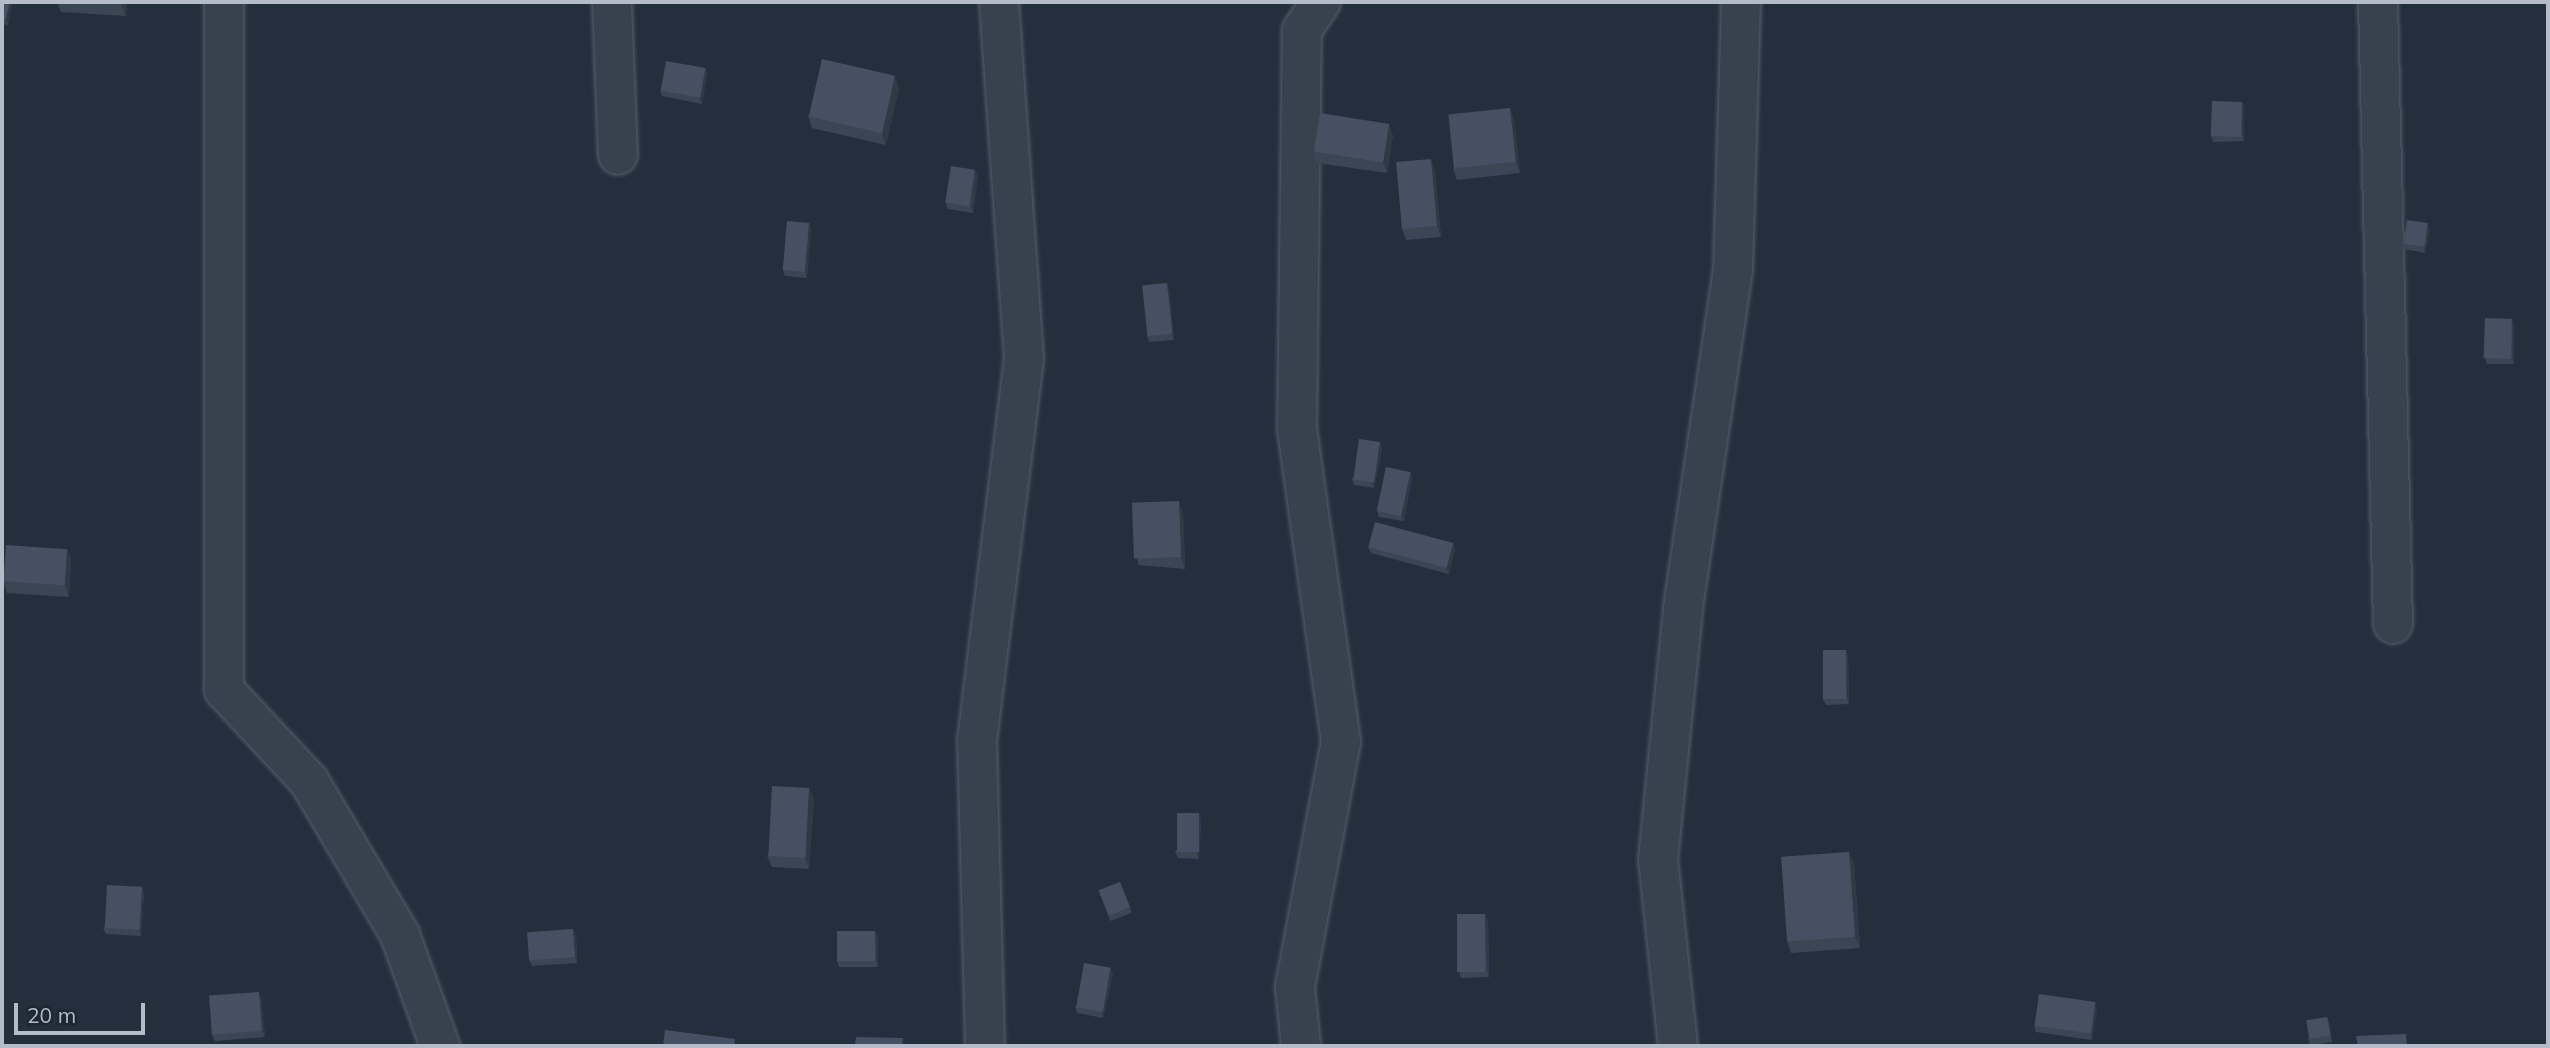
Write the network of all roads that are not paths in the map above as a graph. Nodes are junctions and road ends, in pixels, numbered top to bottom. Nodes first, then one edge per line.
1 (223, 2) edge
2 (612, 2) edge
3 (999, 2) edge
4 (1321, 2) edge
5 (1741, 2) edge
6 (2378, 2) edge
7 (618, 155) dead end
8 (2393, 624) dead end
9 (440, 1046) edge
10 (985, 1046) edge
11 (1301, 1046) edge
12 (1678, 1046) edge

1 - 9 street
2 - 7 street
3 - 10 street
4 - 11 street
5 - 12 street
6 - 8 street

